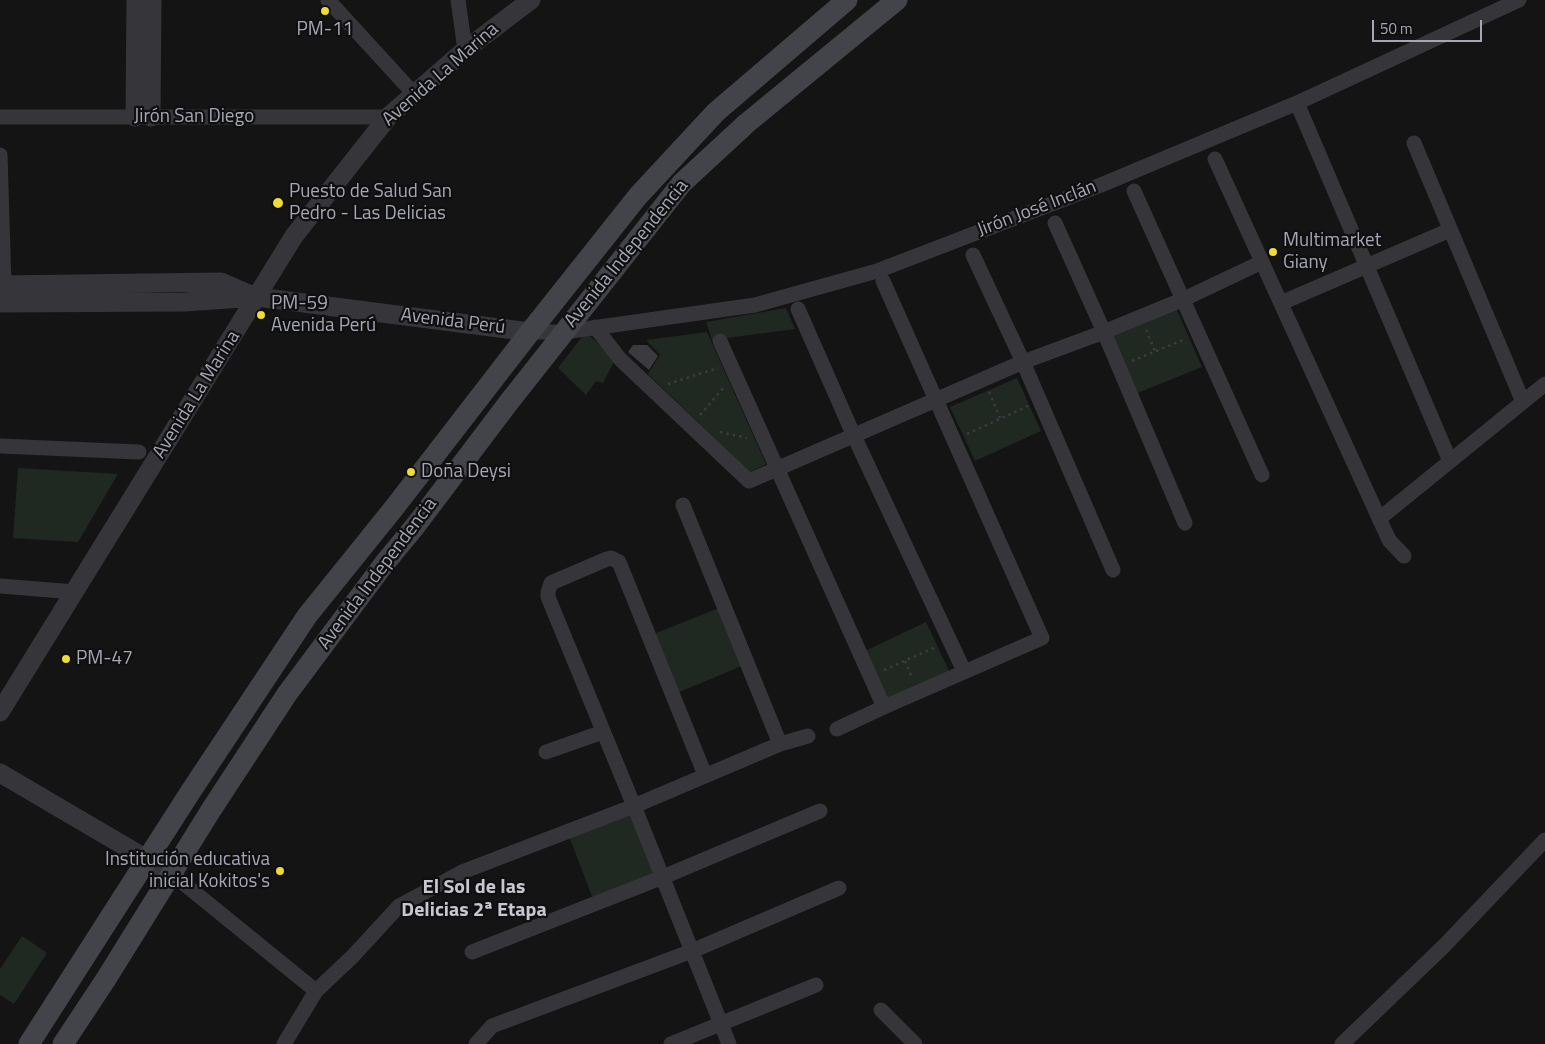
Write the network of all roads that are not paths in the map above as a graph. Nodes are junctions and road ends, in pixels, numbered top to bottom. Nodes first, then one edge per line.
1 (136, 0) edge
2 (152, 0) edge
3 (328, 0) edge
4 (458, 0) edge
5 (531, 0) edge
6 (846, 0) edge
7 (897, 0) edge
8 (1519, 0) edge
9 (466, 50) junction
10 (414, 94) junction
11 (1297, 103) junction
12 (0, 117) edge
13 (143, 117) junction
14 (388, 117) junction
15 (1414, 143) dead end
16 (0, 155) edge
17 (1215, 159) dead end
18 (1134, 191) dead end
19 (638, 196) junction
20 (660, 212) junction
21 (1055, 223) dead end
22 (1450, 230) junction
23 (973, 255) dead end
24 (1262, 262) junction
25 (1367, 267) junction
26 (883, 281) dead end
27 (1, 291) edge
28 (257, 297) junction
29 (1184, 299) junction
30 (1282, 303) junction
31 (798, 309) dead end
32 (595, 328) junction
33 (530, 332) junction
34 (564, 332) junction
35 (1104, 332) junction
36 (720, 341) dead end
37 (1023, 362) junction
38 (1545, 384) edge
39 (935, 400) junction
40 (1523, 402) junction
41 (854, 436) junction
42 (0, 446) edge
43 (139, 452) dead end
44 (1450, 461) junction
45 (776, 469) junction
46 (1262, 474) dead end
47 (683, 505) dead end
48 (394, 508) junction
49 (1379, 519) junction
50 (1185, 523) dead end
51 (416, 525) junction
52 (1404, 556) dead end
53 (1113, 570) dead end
54 (0, 586) edge
55 (75, 592) junction
56 (964, 671) junction
57 (255, 693) junction
58 (884, 706) junction
59 (278, 707) junction
60 (0, 712) edge
61 (837, 729) dead end
62 (603, 732) junction
63 (808, 736) dead end
64 (780, 744) junction
65 (218, 749) junction
66 (546, 752) dead end
67 (242, 763) junction
68 (0, 773) edge
69 (705, 775) junction
70 (634, 806) junction
71 (820, 811) dead end
72 (1545, 840) edge
73 (147, 860) junction
74 (172, 874) junction
75 (663, 877) junction
76 (839, 888) dead end
77 (692, 951) junction
78 (472, 952) dead end
79 (816, 985) dead end
80 (316, 991) junction
81 (881, 1010) dead end
82 (721, 1024) junction
83 (42, 1025) junction
84 (64, 1042) edge
85 (30, 1044) edge
86 (284, 1044) edge
87 (476, 1044) edge
88 (671, 1044) edge
89 (729, 1044) edge
90 (915, 1044) edge
91 (1342, 1044) edge

1 - 13 street
2 - 13 street
3 - 10 street
4 - 9 street
5 - 9 street, Avenida La Marina
6 - 19 main road, Avenida Independencia
7 - 20 main road, Avenida Independencia
8 - 11 street, Jirón José Inclán
9 - 10 street, Avenida La Marina
10 - 14 street, Avenida La Marina
11 - 25 street
11 - 32 street, Jirón José Inclán
12 - 13 street, Jirón San Diego
13 - 14 street, Jirón San Diego
14 - 28 street, Avenida La Marina
15 - 22 street
16 - 27 street
17 - 24 street
18 - 29 street
19 - 20 main road
19 - 33 main road, Avenida Independencia
20 - 34 main road, Avenida Independencia
21 - 35 street
22 - 25 street
22 - 40 street
23 - 37 street
24 - 29 street
24 - 30 street
25 - 30 street
25 - 44 street
26 - 39 street
27 - 28 street, Avenida Perú
28 - 33 street, Avenida Perú
28 - 55 street, Avenida La Marina
29 - 35 street
29 - 46 street
30 - 49 street
31 - 41 street
32 - 34 street, Jirón José Inclán
32 - 45 street
33 - 34 street, Jirón José Inclán
33 - 48 main road, Avenida Independencia
34 - 51 main road, Avenida Independencia
35 - 37 street
35 - 50 street
36 - 45 street
37 - 39 street
37 - 53 street
38 - 40 street
39 - 41 street
39 - 56 street
40 - 44 street
41 - 45 street
41 - 56 street
42 - 43 street
44 - 49 street
45 - 58 street
47 - 64 street
48 - 51 main road
48 - 57 main road, Avenida Independencia
49 - 52 street
51 - 59 main road, Avenida Independencia
54 - 55 street
55 - 60 street, Avenida La Marina
56 - 58 street
57 - 59 main road
57 - 65 main road, Avenida Independencia
58 - 61 street
59 - 67 main road, Avenida Independencia
62 - 66 street
62 - 69 street
62 - 70 street
63 - 64 street
64 - 69 street
65 - 67 main road
65 - 73 main road, Avenida Independencia
67 - 74 main road, Avenida Independencia
68 - 73 street
69 - 70 street
70 - 75 street
70 - 80 street
71 - 75 street
72 - 91 street
73 - 74 street
73 - 83 main road, Avenida Independencia
74 - 80 street
74 - 84 main road, Avenida Independencia
75 - 77 street
75 - 78 street
76 - 77 street
77 - 82 street
77 - 87 street
79 - 82 street
80 - 86 street
81 - 90 street
82 - 88 street
82 - 89 street
83 - 84 main road
83 - 85 main road, Avenida Independencia

